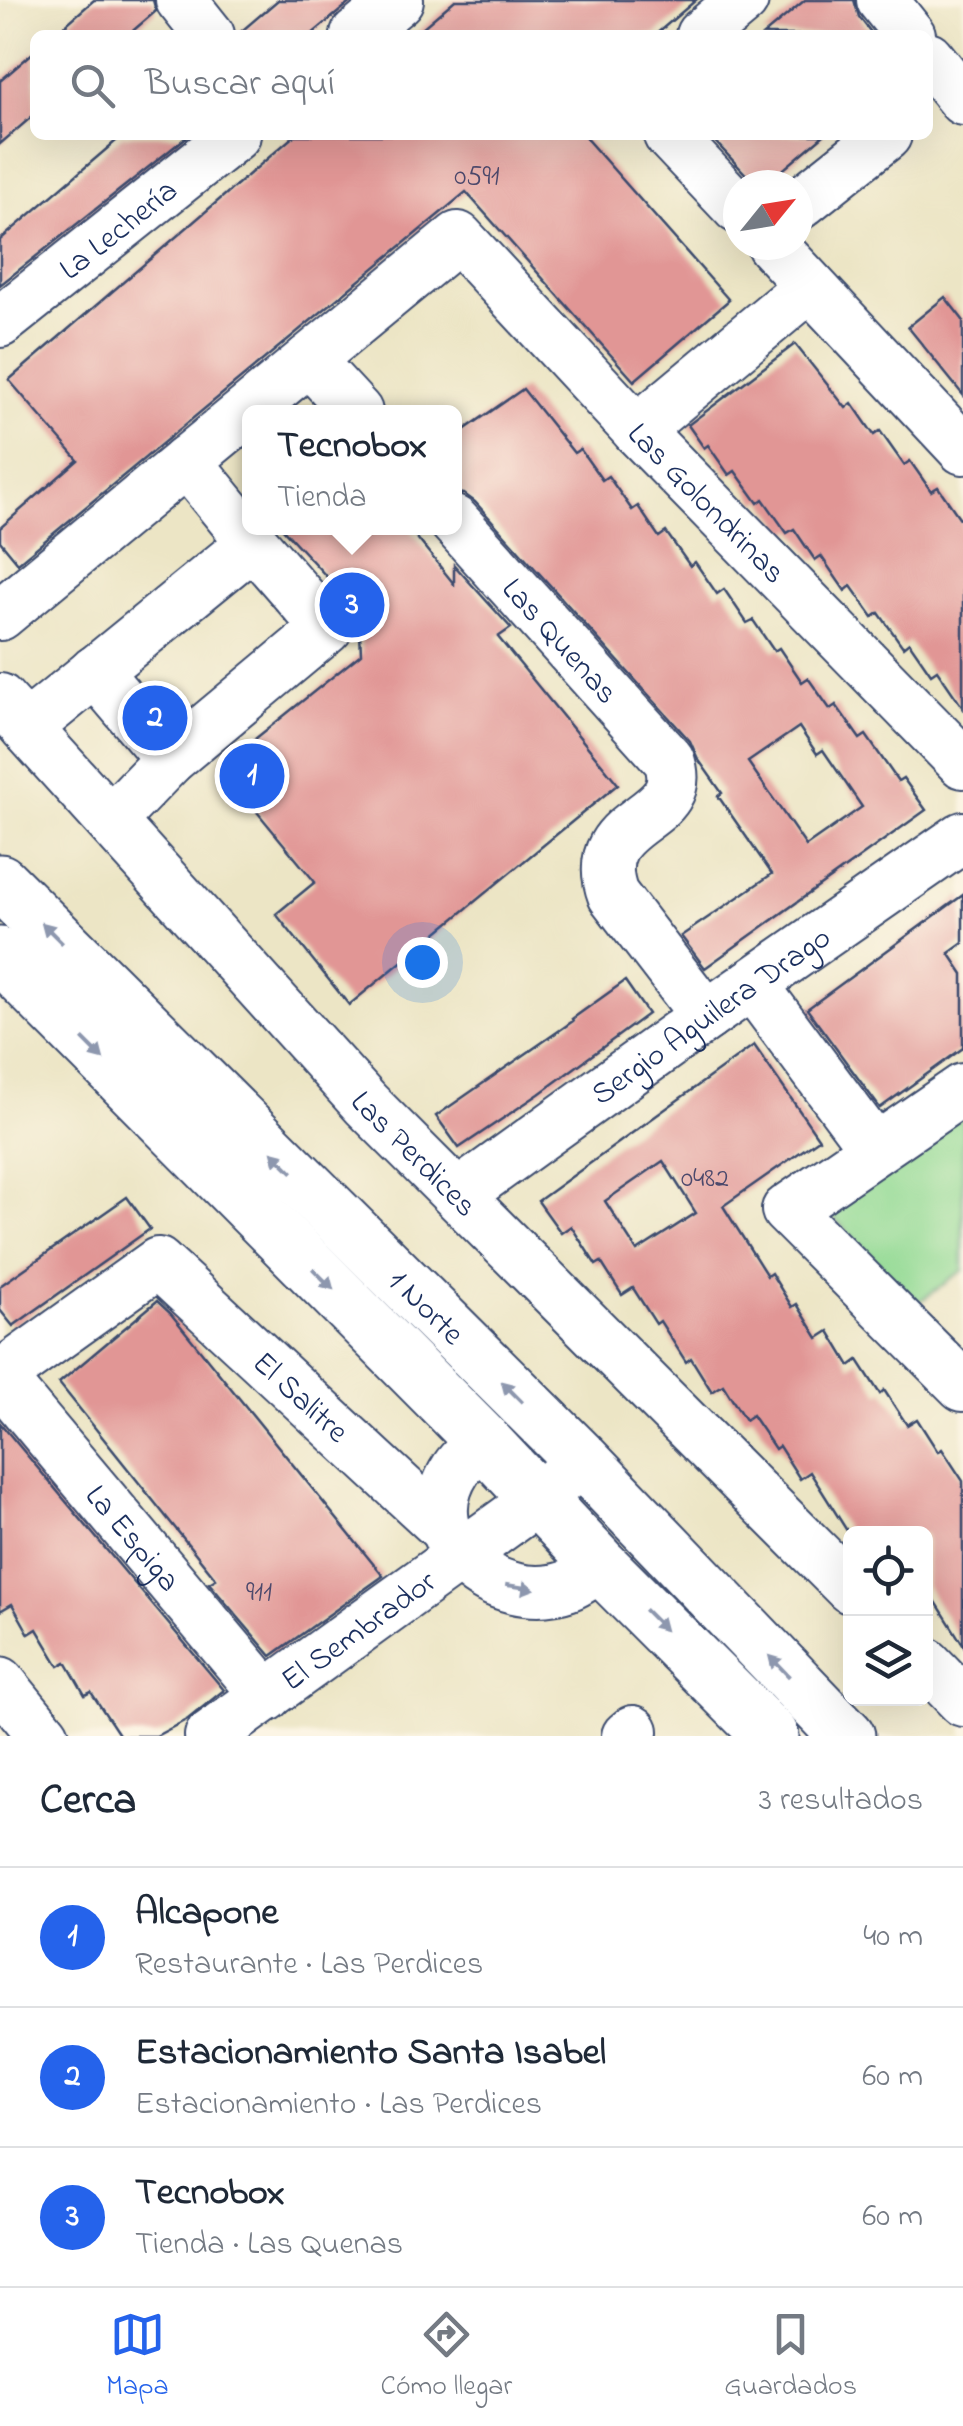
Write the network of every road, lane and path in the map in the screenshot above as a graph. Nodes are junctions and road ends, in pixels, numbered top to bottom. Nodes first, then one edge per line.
1 (180, 0) edge
2 (398, 0) edge
3 (743, 0) edge
4 (882, 0) edge
5 (205, 30) edge
6 (362, 30) edge
7 (707, 30) edge
8 (906, 30) edge
9 (229, 140) edge
10 (675, 140) edge
11 (880, 140) edge
12 (723, 192) edge
13 (813, 193) edge
14 (786, 260) edge
15 (810, 286) junction
16 (0, 322) edge
17 (309, 360) junction
18 (254, 405) edge
19 (350, 405) edge
20 (242, 415) edge
21 (637, 430) junction
22 (963, 449) edge
23 (186, 461) junction
24 (242, 530) edge
25 (462, 530) edge
26 (246, 535) edge
27 (253, 543) junction
28 (0, 615) edge
29 (96, 671) junction
30 (13, 714) edge
31 (170, 759) junction
32 (963, 763) edge
33 (111, 820) junction
34 (963, 837) edge
35 (0, 882) edge
36 (0, 955) edge
37 (752, 984) junction
38 (706, 1016) junction
39 (963, 1090) edge
40 (875, 1149) junction
41 (458, 1194) junction
42 (0, 1377) edge
43 (963, 1386) edge
44 (484, 1442) junction
45 (582, 1460) junction
46 (538, 1500) junction
47 (453, 1544) junction
48 (601, 1566) junction
49 (843, 1581) edge
50 (0, 1682) edge
51 (246, 1720) edge
52 (44, 1736) edge
53 (771, 1736) edge
54 (847, 1736) edge

1 - 5 street
2 - 6 street
3 - 7 street
4 - 8 street
9 - 16 street, La Lechería
10 - 12 street
11 - 13 street
14 - 15 street
15 - 21 street
15 - 22 street
17 - 18 street
17 - 19 street
17 - 21 street, Las Golondrinas
20 - 23 street
21 - 32 street, Las Golondrinas
23 - 24 street
23 - 28 street
25 - 38 street, Las Quenas
26 - 27 street
27 - 29 street
27 - 31 street
29 - 30 street
29 - 31 street
30 - 33 street, Las Perdices
31 - 33 street
33 - 41 street, Las Perdices
34 - 37 street, Sergio Aguilera Drago
45 -> 35 main road, 1 Norte
36 -> 44 main road, 1 Norte
37 - 38 street, Sergio Aguilera Drago
37 - 40 street
38 - 41 street, Sergio Aguilera Drago
39 - 40 street
40 - 43 street
41 - 49 street, Las Perdices
42 - 47 street, El Salitre
42 - 51 street, La Espiga
44 - 46 main road, 1 Norte
44 - 47 street, El Sembrador
45 - 46 street, El Sembrador
54 -> 45 main road, 1 Norte
46 - 47 street, El Sembrador
46 - 48 main road, 1 Norte
47 -> 48 street, El Sembrador
47 - 51 street, El Sembrador
48 -> 53 main road, 1 Norte
50 - 52 street

